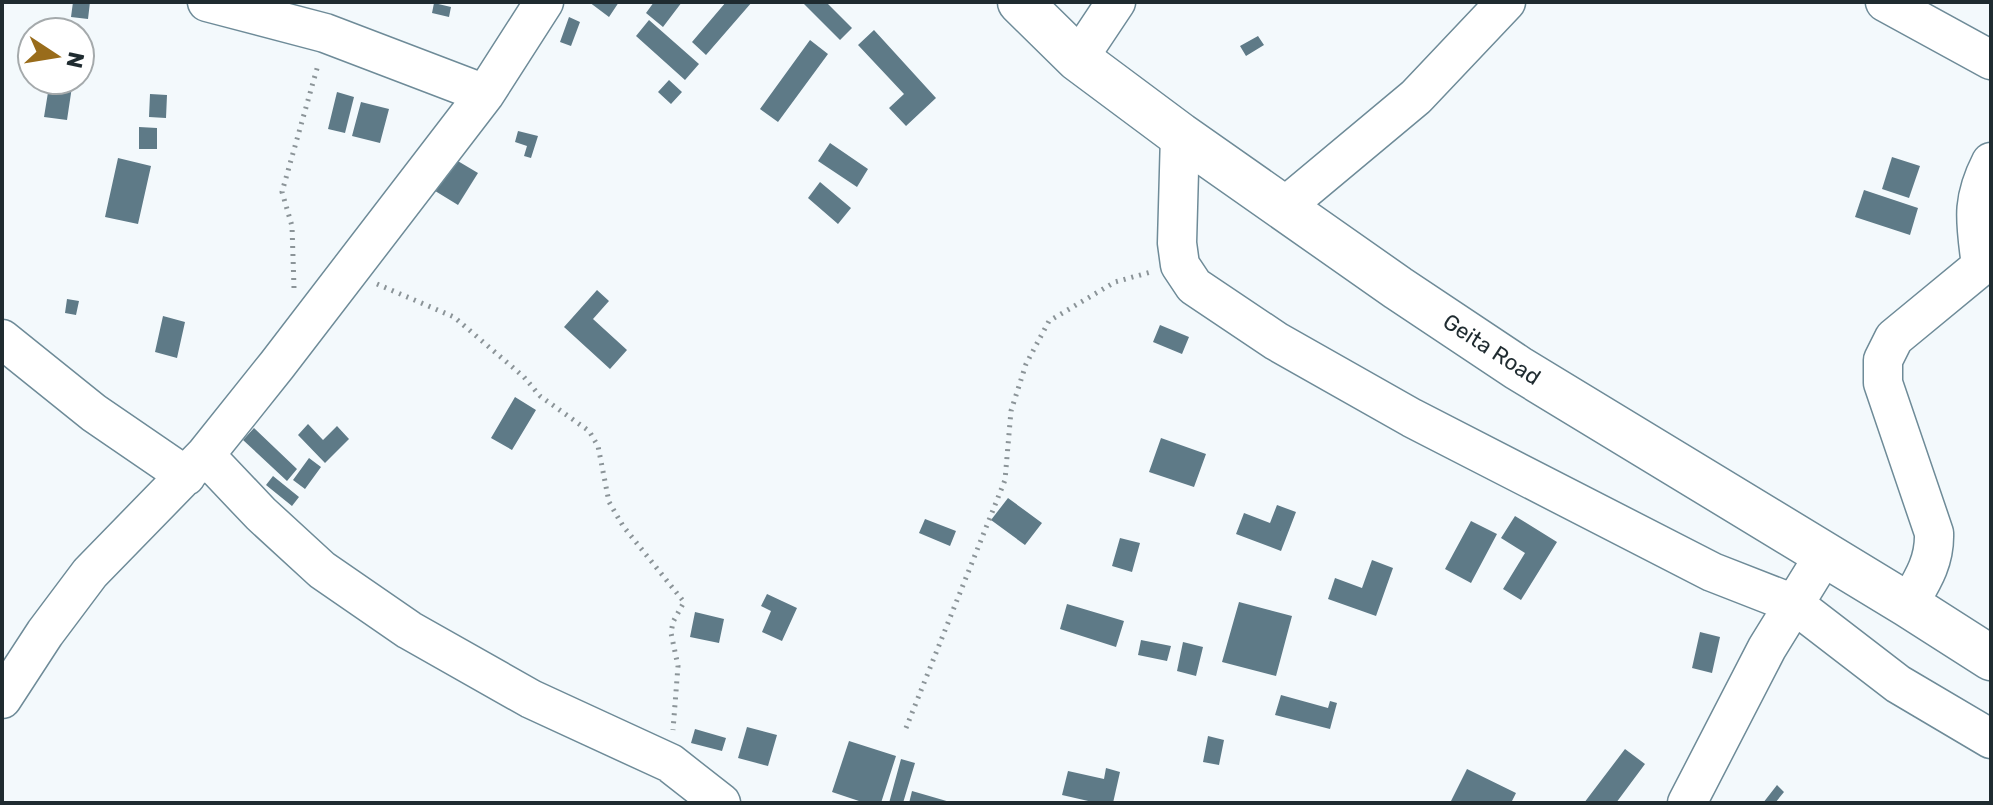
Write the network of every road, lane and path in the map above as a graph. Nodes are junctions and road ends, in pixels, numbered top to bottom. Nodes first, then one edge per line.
1 (207, 2) edge
2 (544, 2) edge
3 (1020, 2) edge
4 (1116, 2) edge
5 (1506, 2) edge
6 (1885, 2) edge
7 (325, 33) junction
8 (1078, 59) junction
9 (1991, 60) edge
10 (485, 94) junction
11 (1180, 135) junction
12 (1991, 162) edge
13 (1283, 208) junction
14 (1986, 262) edge
15 (1180, 265) junction
16 (346, 271) junction
17 (297, 337) junction
18 (2, 339) edge
19 (195, 466) junction
20 (1825, 554) junction
21 (1794, 604) junction
22 (1908, 605) junction
23 (1991, 658) edge
24 (2, 699) edge
25 (906, 728) dead end
26 (1991, 739) edge
27 (670, 763) junction
28 (721, 803) edge
29 (1687, 803) edge

1 - 7 street
2 - 10 street
3 - 8 highway, Geita Road
4 - 8 street
5 - 13 street
6 - 9 street
7 - 10 street
7 - 17 path
8 - 11 highway, Geita Road
10 - 16 street
11 - 13 highway, Geita Road
11 - 15 street
12 - 14 street
13 - 20 highway, Geita Road
14 - 22 street
15 - 21 street
15 - 25 path
16 - 17 street
16 - 27 path
17 - 19 street
18 - 19 street
19 - 24 street
19 - 27 street
20 - 21 street
20 - 22 highway, Geita Road
21 - 26 street
21 - 29 street
22 - 23 highway, Geita Road
27 - 28 street

